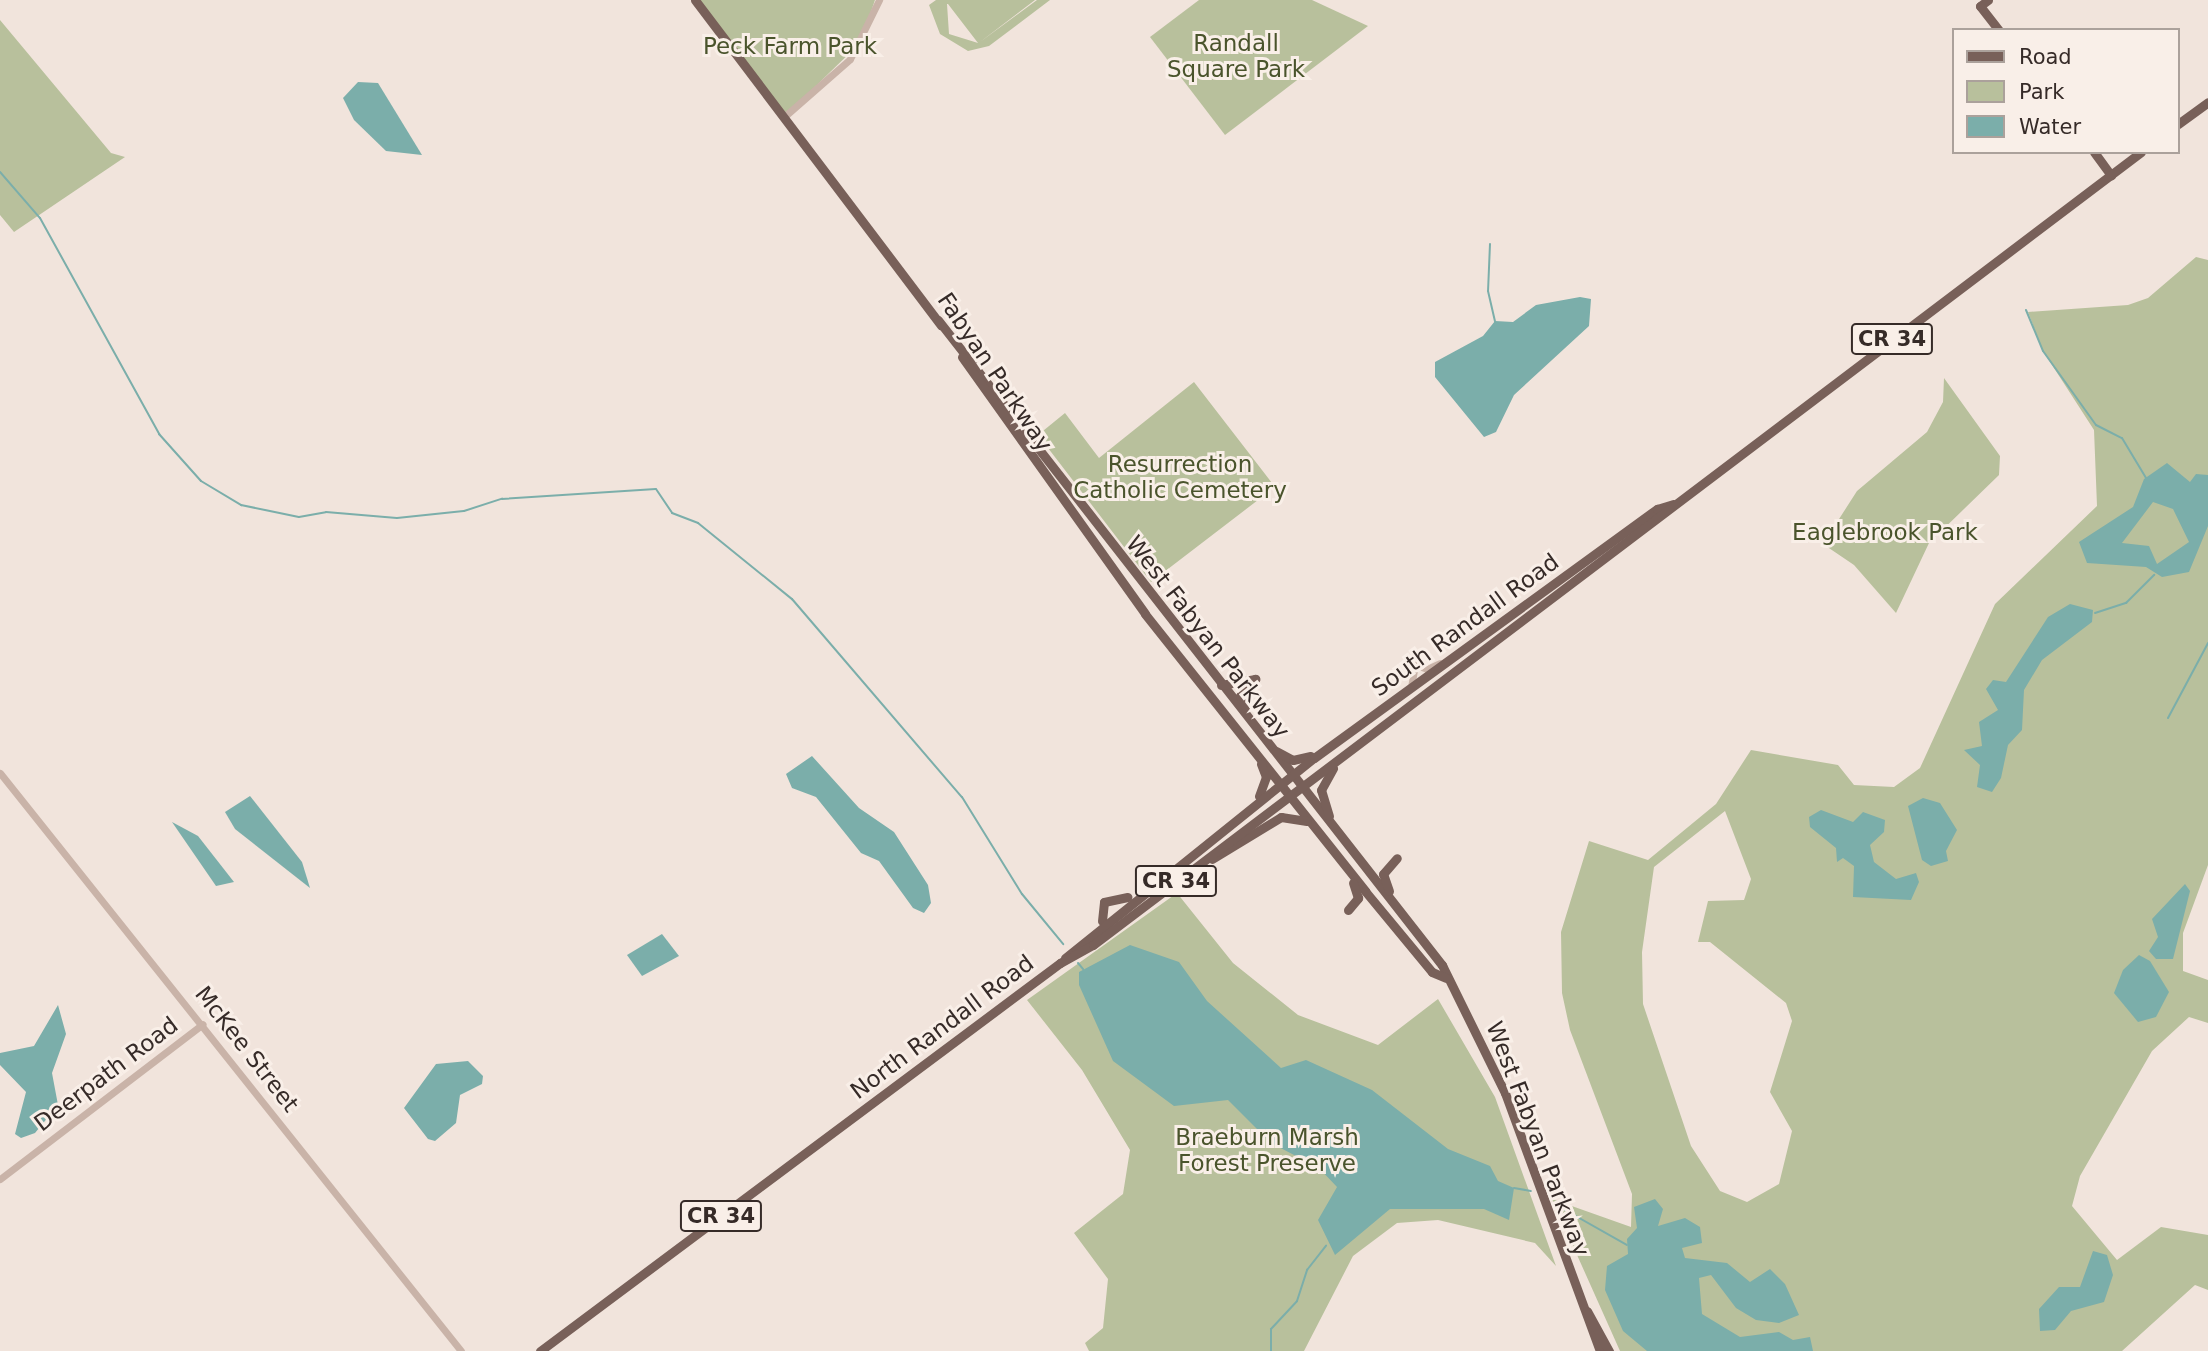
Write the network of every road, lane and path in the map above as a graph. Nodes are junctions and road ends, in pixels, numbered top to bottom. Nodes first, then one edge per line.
1 (695, 0) edge
2 (879, 0) edge
3 (1984, 3) edge
4 (1998, 28) edge
5 (2208, 102) edge
6 (785, 116) junction
7 (2180, 123) edge
8 (2095, 154) edge
9 (2138, 154) edge
10 (2111, 175) junction
11 (938, 320) junction
12 (1674, 504) junction
13 (1482, 638) junction
14 (1220, 684) junction
15 (1407, 692) junction
16 (1239, 730) junction
17 (1347, 735) junction
18 (1269, 745) junction
19 (1337, 762) junction
20 (0, 773) edge
21 (1292, 774) junction
22 (1280, 782) junction
23 (1302, 788) junction
24 (1292, 796) junction
25 (1253, 804) junction
26 (1313, 825) junction
27 (1335, 830) junction
28 (1321, 835) junction
29 (1396, 858) dead end
30 (1172, 867) junction
31 (1194, 867) junction
32 (1348, 910) dead end
33 (1101, 924) junction
34 (1426, 945) junction
35 (1060, 963) junction
36 (1446, 978) junction
37 (203, 1024) junction
38 (0, 1179) edge
39 (1570, 1278) junction
40 (461, 1351) edge
41 (540, 1351) edge
42 (1600, 1351) edge
43 (1609, 1351) edge

1 - 6 main road, Fabyan Parkway
2 - 6 street
3 - 4 main road
5 - 7 main road
6 - 11 main road, Fabyan Parkway
8 - 10 main road
9 - 10 main road, CR 34
10 - 12 main road, South Randall Road / CR 34
11 - 14 main road, West Fabyan Parkway
11 - 16 main road, Fabyan Parkway
12 - 13 main road, South Randall Road / CR 34
12 - 19 main road, South Randall Road / CR 34
13 - 15 main road, South Randall Road / CR 34
13 - 15 street
14 - 18 main road, West Fabyan Parkway
14 - 18 main road
15 - 17 main road, South Randall Road / CR 34
16 - 22 main road, Fabyan Parkway
16 - 25 main road
17 - 18 main road
17 - 21 main road, South Randall Road / CR 34
18 - 21 main road, West Fabyan Parkway
19 - 23 main road, South Randall Road / CR 34
19 - 27 main road
20 - 37 street, McKee Street
21 - 22 main road, South Randall Road / CR 34
21 - 23 main road, West Fabyan Parkway
22 - 24 main road, Fabyan Parkway
22 - 25 main road, North Randall Road / CR 34
23 - 24 main road, South Randall Road / CR 34
23 - 27 main road, West Fabyan Parkway
24 - 26 main road, West Fabyan Parkway
24 - 31 main road, North Randall Road / CR 34
25 - 30 main road, North Randall Road / CR 34
26 - 28 main road, West Fabyan Parkway
26 - 31 main road
27 - 34 main road, West Fabyan Parkway
28 - 32 main road
28 - 36 main road, West Fabyan Parkway
29 - 34 main road
30 - 33 main road, North Randall Road / CR 34
30 - 33 main road
31 - 35 main road, North Randall Road / CR 34
33 - 35 main road, North Randall Road / CR 34
34 - 36 main road, West Fabyan Parkway
35 - 41 main road, North Randall Road / CR 34
36 - 39 main road, West Fabyan Parkway
37 - 38 street, Deerpath Road
37 - 40 street, McKee Street
39 - 42 main road, West Fabyan Parkway
39 - 43 main road, West Fabyan Parkway

